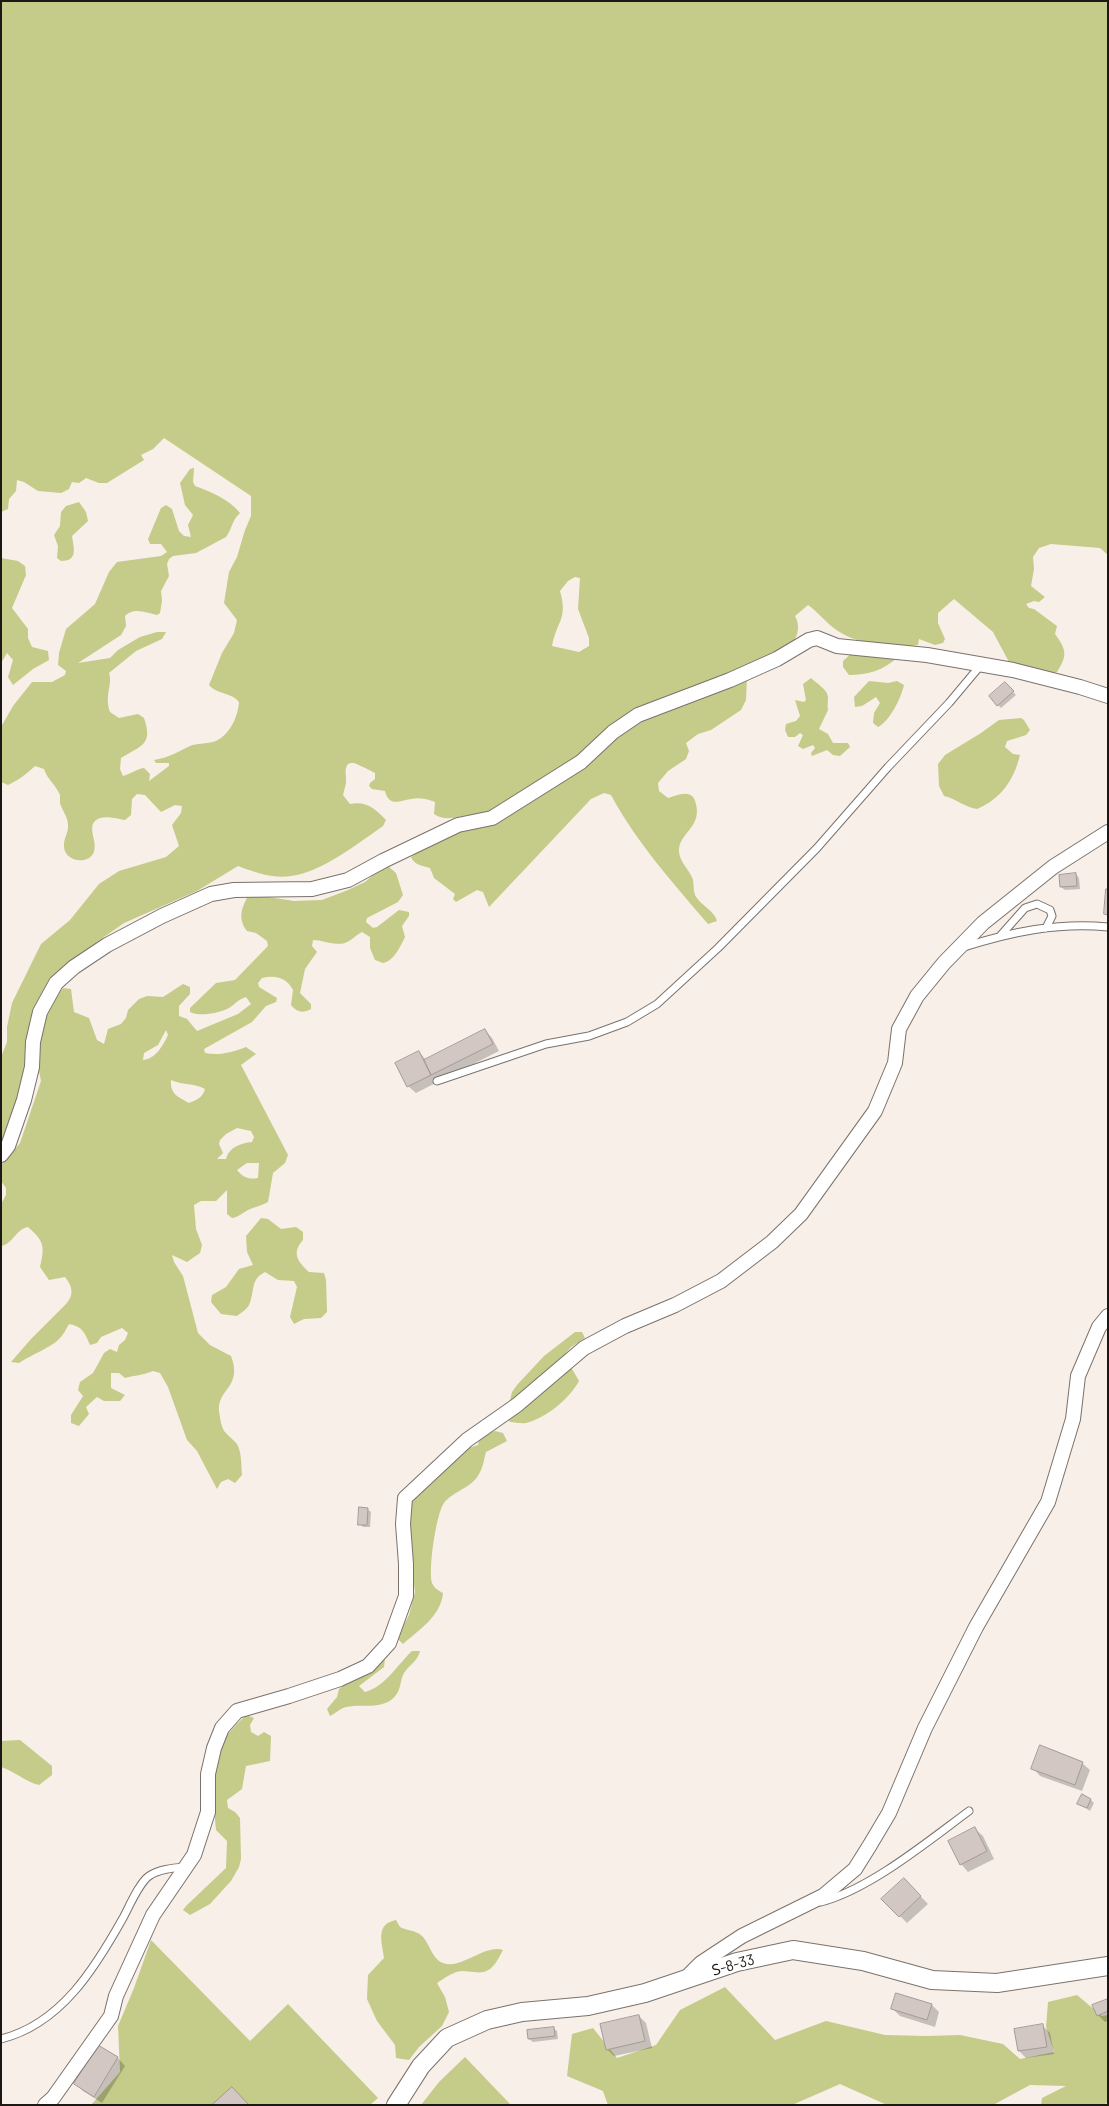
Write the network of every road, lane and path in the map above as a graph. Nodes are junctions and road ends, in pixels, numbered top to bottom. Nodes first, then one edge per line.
1 (980, 666) junction
2 (1108, 696) edge
3 (1108, 832) edge
4 (1108, 927) edge
5 (1046, 928) junction
6 (1001, 936) junction
7 (957, 950) junction
8 (438, 1081) dead end
9 (1, 1155) edge
10 (1108, 1316) edge
11 (969, 1811) dead end
12 (186, 1867) junction
13 (803, 1907) junction
14 (1108, 1966) edge
15 (684, 1980) junction
16 (1, 2039) edge
17 (399, 2103) edge
18 (45, 2105) edge

1 - 2 street
1 - 8 lane
1 - 9 street
3 - 7 street
4 - 5 lane
5 - 6 lane
5 - 6 lane
6 - 7 lane
7 - 12 street
10 - 13 street
11 - 13 lane
12 - 16 lane
12 - 18 street
13 - 15 street
14 - 15 street, Տ-8-33 / Տ-8-33
15 - 17 street, Տ-8-33 / Տ-8-33

